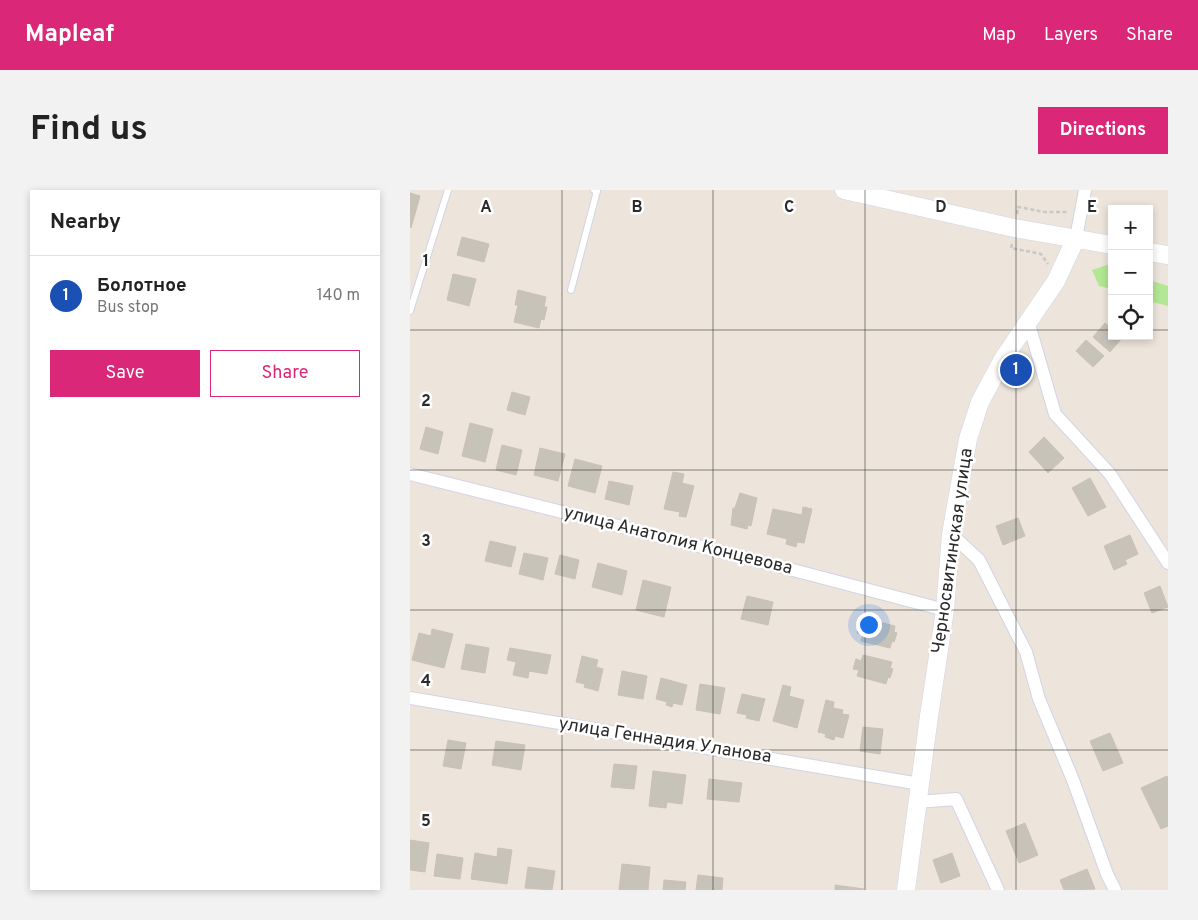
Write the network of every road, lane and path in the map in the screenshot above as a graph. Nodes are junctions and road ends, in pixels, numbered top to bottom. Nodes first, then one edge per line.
1 (448, 190) edge
2 (594, 190) edge
3 (844, 190) edge
4 (1085, 190) edge
5 (1071, 207) dead end
6 (1014, 228) junction
7 (1076, 238) junction
8 (1108, 244) edge
9 (1153, 253) edge
10 (1168, 256) edge
11 (1050, 268) dead end
12 (571, 290) dead end
13 (410, 311) edge
14 (1028, 321) junction
15 (410, 474) edge
16 (951, 534) junction
17 (1168, 563) edge
18 (945, 610) junction
19 (410, 698) edge
20 (920, 784) junction
21 (917, 802) junction
22 (906, 890) edge
23 (998, 890) edge
24 (1115, 890) edge

1 - 13 lane
2 - 12 lane
3 - 6 street
4 - 7 street
5 - 6 path
6 - 7 street
6 - 11 path
7 - 8 street
7 - 14 street, Черносвитинская улица
9 - 10 street
14 - 16 street, Черносвитинская улица
14 - 17 street
15 - 18 street, улица Анатолия Концевова
16 - 18 street, Черносвитинская улица
16 - 24 street
18 - 20 street, Черносвитинская улица
19 - 20 street, улица Геннадия Уланова
20 - 21 street, Черносвитинская улица
21 - 22 street, Черносвитинская улица
21 - 23 street

